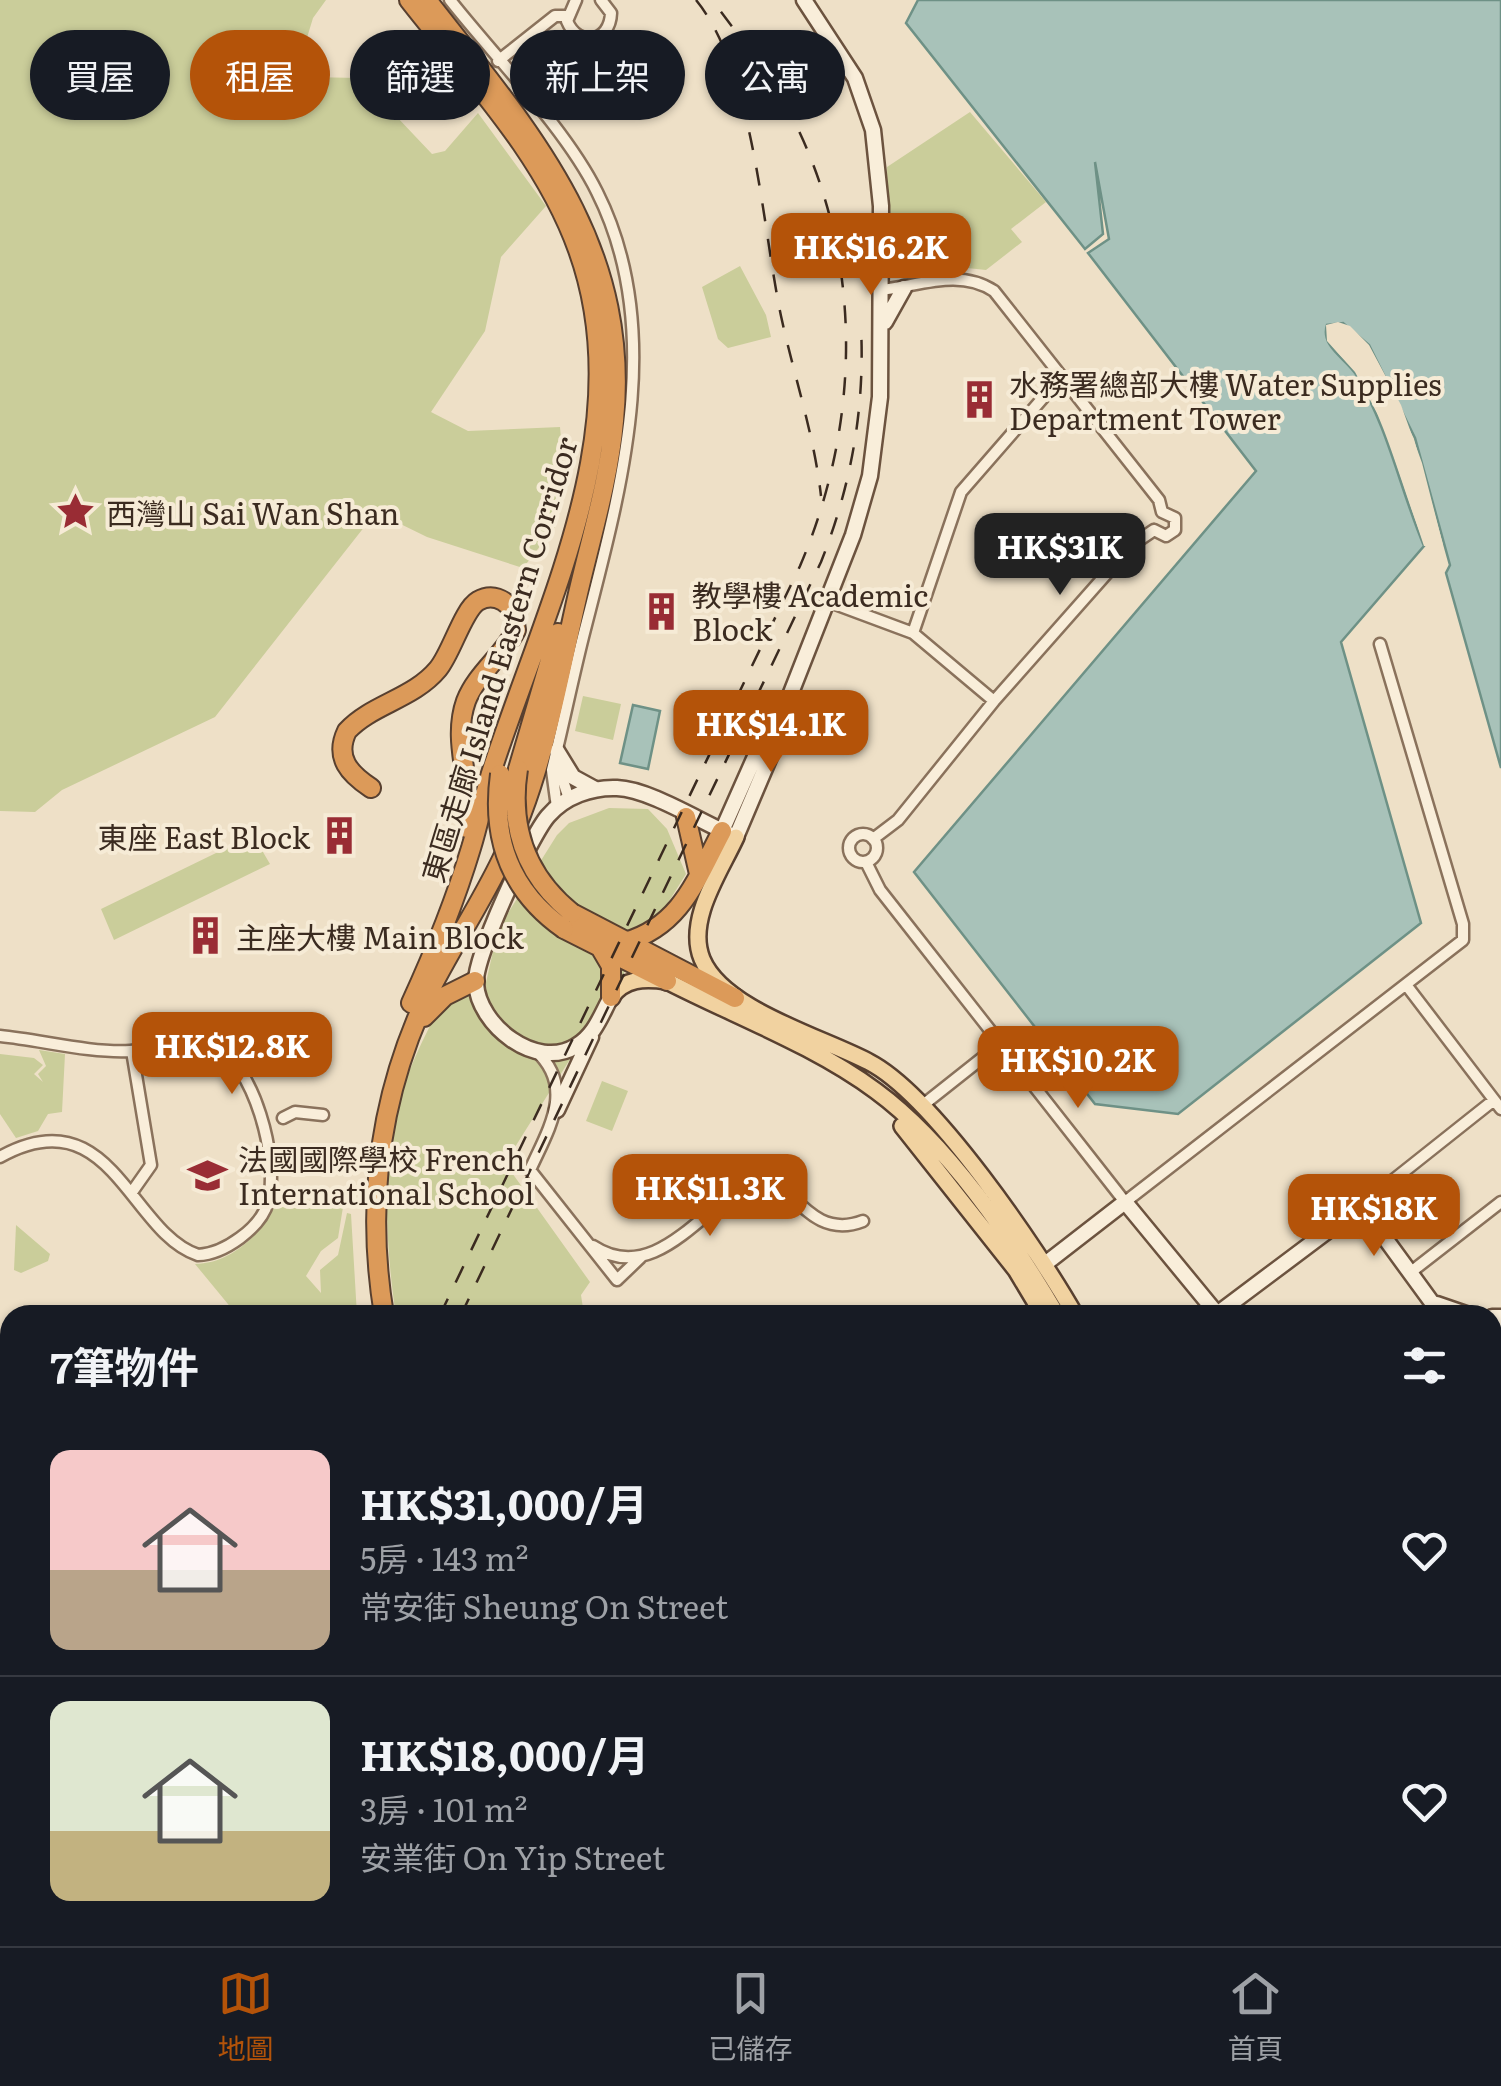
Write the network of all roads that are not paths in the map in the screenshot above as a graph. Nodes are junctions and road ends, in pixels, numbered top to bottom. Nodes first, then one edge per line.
1 (409, 0) edge
2 (427, 0) edge
3 (450, 0) edge
4 (576, 0) edge
5 (601, 0) edge
6 (804, 0) edge
7 (567, 16) junction
8 (572, 30) edge
9 (606, 30) edge
10 (498, 61) junction
11 (904, 288) junction
12 (880, 290) junction
13 (881, 332) junction
14 (1062, 376) junction
15 (1162, 512) junction
16 (594, 518) junction
17 (1154, 530) junction
18 (827, 601) junction
19 (913, 633) junction
20 (1380, 644) dead end
21 (531, 660) junction
22 (994, 702) junction
23 (556, 751) junction
24 (509, 771) junction
25 (372, 788) dead end
26 (596, 789) junction
27 (563, 803) junction
28 (686, 817) junction
29 (729, 834) junction
30 (873, 839) junction
31 (866, 862) junction
32 (699, 874) junction
33 (452, 904) junction
34 (568, 921) junction
35 (625, 942) junction
36 (600, 948) junction
37 (475, 981) junction
38 (667, 981) junction
39 (1406, 986) junction
40 (611, 997) junction
41 (736, 998) junction
42 (593, 1032) junction
43 (0, 1036) edge
44 (1000, 1044) junction
45 (406, 1048) junction
46 (534, 1049) junction
47 (132, 1051) junction
48 (877, 1092) junction
49 (1498, 1104) edge
50 (923, 1105) junction
51 (558, 1110) junction
52 (323, 1115) dead end
53 (283, 1118) dead end
54 (0, 1157) edge
55 (132, 1192) junction
56 (1125, 1202) junction
57 (1501, 1202) edge
58 (1360, 1207) junction
59 (864, 1221) dead end
60 (593, 1246) junction
61 (641, 1256) junction
62 (622, 1257) junction
63 (1045, 1264) junction
64 (625, 1272) junction
65 (1411, 1272) junction
66 (372, 1305) edge
67 (383, 1305) edge
68 (1038, 1305) edge
69 (1051, 1305) edge
70 (1070, 1305) edge
71 (1210, 1305) edge
72 (1229, 1305) edge
73 (1436, 1305) edge

1 - 21 highway, 東區走廊 Island Eastern Corridor
2 - 16 highway, 東區走廊 Island Eastern Corridor
3 - 10 street
4 - 7 street
5 - 9 street
6 - 12 street
7 - 8 street
7 - 10 street
10 - 23 street
11 - 12 street
11 - 13 street
11 - 14 street
12 - 13 street
13 - 18 street
14 - 15 street
14 - 19 street
15 - 17 street
15 - 17 street
16 - 24 highway
16 - 45 highway, 東區走廊 Island Eastern Corridor
17 - 22 street
18 - 19 street
18 - 29 street
19 - 22 street
20 - 39 street
21 - 24 highway
21 - 33 highway, 東區走廊 Island Eastern Corridor
22 - 30 street
23 - 26 street
23 - 27 street
24 - 34 highway, bridge
25 - 33 highway
26 - 27 street
26 - 28 street
27 - 37 street
28 - 29 street
28 - 32 highway
29 - 32 highway
29 - 41 main road
30 - 31 street
30 - 31 street
31 - 44 street
32 - 35 highway
33 - 66 highway, 東區走廊 Island Eastern Corridor
34 - 35 highway
34 - 36 highway
35 - 41 highway
36 - 38 highway
36 - 40 highway
37 - 45 highway
37 - 46 street
38 - 40 main road
38 - 48 main road
39 - 49 street
39 - 56 street
40 - 42 street
41 - 50 main road
42 - 46 street
42 - 51 street
43 - 47 street
44 - 50 street
44 - 56 street
45 - 67 highway, 東區走廊 Island Eastern Corridor
46 - 51 street
47 - 55 street
47 - 55 street
48 - 68 main road
48 - 69 main road
49 - 58 street
50 - 63 main road
51 - 60 street
52 - 53 street
54 - 55 street
56 - 63 street
56 - 71 street
57 - 65 street
58 - 65 street
58 - 72 street
59 - 61 street
60 - 62 street
60 - 64 street
61 - 62 street
61 - 64 street
62 - 64 street
63 - 70 main road
65 - 73 street

